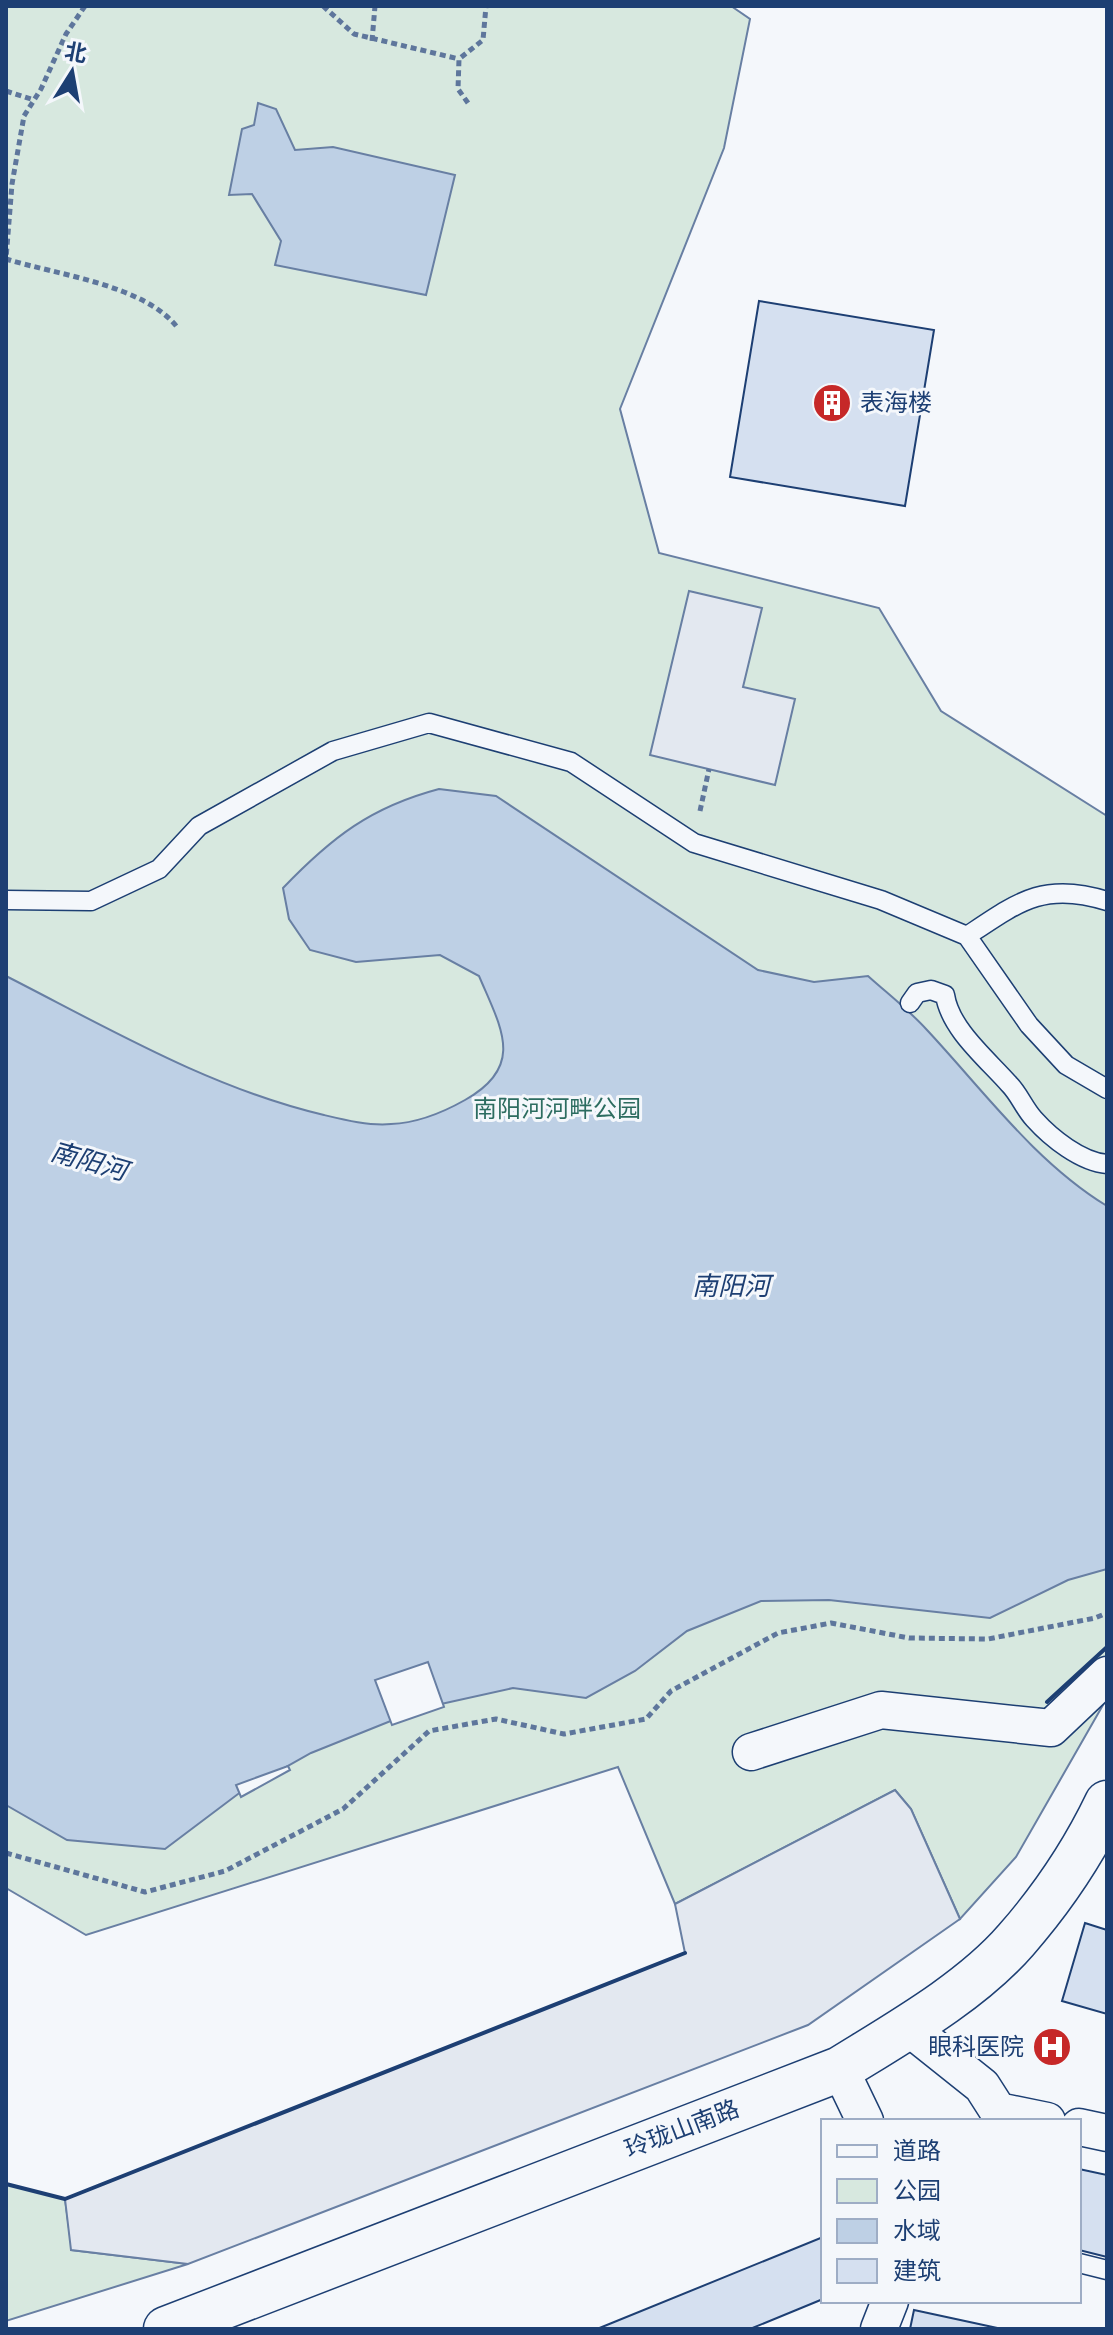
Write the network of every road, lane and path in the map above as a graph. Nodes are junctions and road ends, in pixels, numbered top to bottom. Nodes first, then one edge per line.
1 (85, 6) edge
2 (323, 6) edge
3 (375, 6) edge
4 (486, 6) edge
5 (372, 41) junction
6 (459, 59) junction
7 (6, 91) edge
8 (34, 100) junction
9 (468, 103) dead end
10 (177, 327) dead end
11 (709, 769) dead end
12 (694, 843) junction
13 (6, 900) edge
14 (1107, 901) edge
15 (967, 936) junction
16 (910, 1003) dead end
17 (1107, 1089) edge
18 (1107, 1164) edge
19 (1107, 1613) edge
20 (1107, 1675) edge
21 (751, 1752) dead end
22 (1107, 1803) edge
23 (6, 1853) edge
24 (908, 2027) junction
25 (840, 2069) junction
26 (996, 2116) edge
27 (864, 2119) edge
28 (1027, 2119) edge
29 (1081, 2127) edge
30 (1107, 2133) edge
31 (1081, 2264) edge
32 (1107, 2270) edge
33 (889, 2303) edge
34 (166, 2329) edge
35 (879, 2329) edge

1 - 8 path
2 - 5 path
3 - 5 path
4 - 6 path
5 - 6 path
6 - 9 path
7 - 8 path
8 - 10 path
11 - 12 path
12 - 13 lane
12 - 15 lane
14 - 15 lane
15 - 17 lane
16 - 18 lane
19 - 23 path
20 - 21 street
22 - 24 street, 玲珑山南路
24 - 25 street, 玲珑山南路
24 - 26 street
25 - 27 street
25 - 34 street, 玲珑山南路
26 - 28 street
29 - 30 street
31 - 32 lane
33 - 35 street

